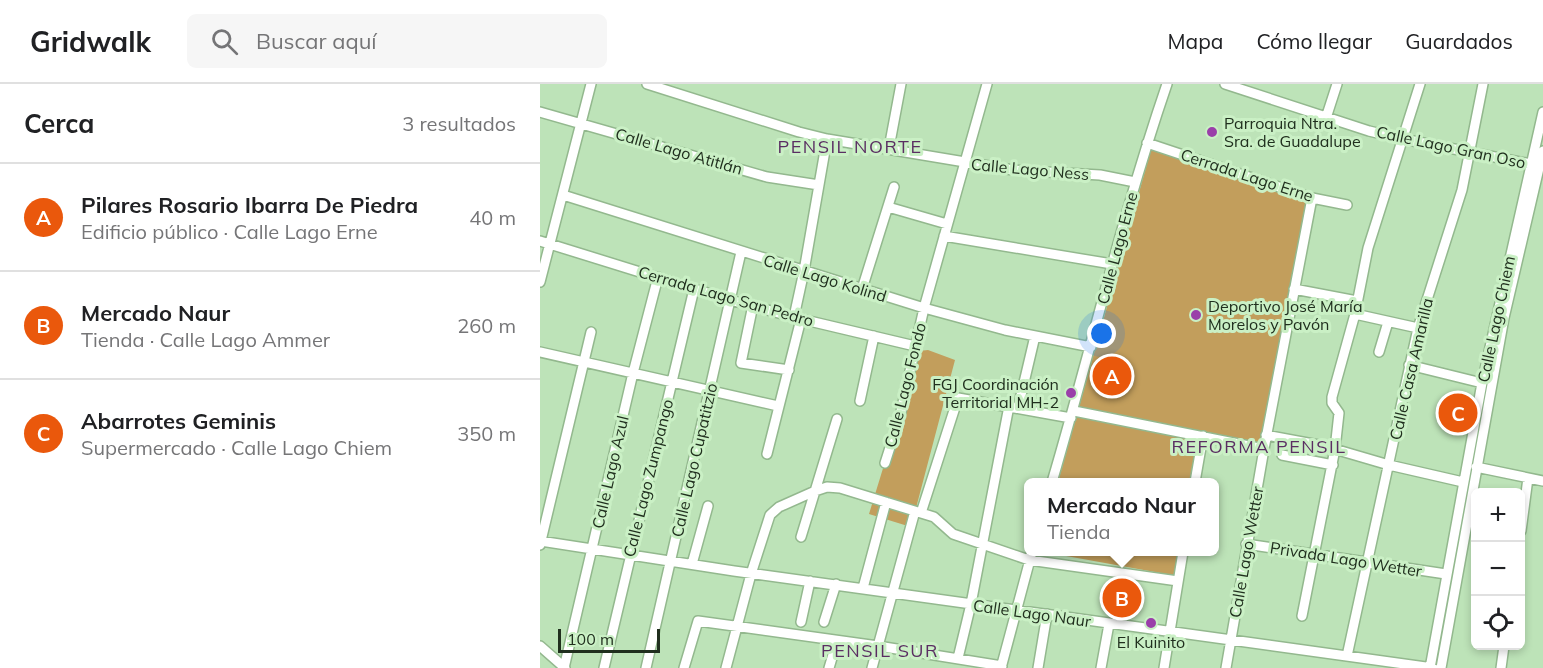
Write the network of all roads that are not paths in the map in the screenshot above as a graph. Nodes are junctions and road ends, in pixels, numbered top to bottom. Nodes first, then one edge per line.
1 (591, 84) edge
2 (647, 84) edge
3 (901, 84) edge
4 (987, 84) edge
5 (1167, 84) edge
6 (1225, 84) edge
7 (1337, 84) edge
8 (1420, 84) edge
9 (1483, 84) edge
10 (1251, 88) edge
11 (540, 112) edge
12 (1543, 112) edge
13 (1326, 118) junction
14 (581, 123) junction
15 (827, 139) junction
16 (1403, 139) junction
17 (1148, 142) junction
18 (890, 148) junction
19 (1543, 151) edge
20 (1471, 152) junction
21 (965, 163) junction
22 (1538, 166) edge
23 (1135, 182) junction
24 (819, 185) junction
25 (894, 187) dead end
26 (563, 195) junction
27 (1312, 198) junction
28 (1347, 205) dead end
29 (888, 207) junction
30 (948, 224) junction
31 (944, 236) junction
32 (540, 241) edge
33 (550, 244) junction
34 (741, 252) junction
35 (1112, 264) junction
36 (804, 271) junction
37 (658, 277) junction
38 (540, 278) edge
39 (694, 289) junction
40 (862, 289) junction
41 (1294, 289) junction
42 (730, 300) junction
43 (1357, 301) junction
44 (753, 305) junction
45 (924, 308) junction
46 (1355, 314) junction
47 (797, 318) junction
48 (1388, 322) junction
49 (1418, 328) junction
50 (591, 332) dead end
51 (874, 336) junction
52 (1035, 336) junction
53 (915, 346) junction
54 (1091, 347) junction
55 (540, 352) edge
56 (1380, 352) dead end
57 (584, 362) junction
58 (1409, 365) junction
59 (789, 370) junction
60 (633, 373) junction
61 (671, 382) junction
62 (1482, 383) junction
63 (710, 392) junction
64 (860, 401) dead end
65 (778, 406) junction
66 (1014, 407) junction
67 (1072, 414) junction
68 (837, 419) dead end
69 (1266, 435) junction
70 (1203, 436) junction
71 (1264, 449) junction
72 (1335, 449) junction
73 (767, 454) dead end
74 (1282, 455) dead end
75 (885, 463) dead end
76 (1333, 465) junction
77 (1389, 465) junction
78 (1476, 467) junction
79 (1053, 478) edge
80 (1196, 478) edge
81 (1528, 478) junction
82 (1543, 481) edge
83 (1463, 482) junction
84 (815, 491) junction
85 (1525, 501) edge
86 (886, 502) junction
87 (708, 506) dead end
88 (918, 512) junction
89 (801, 537) dead end
90 (540, 542) edge
91 (1246, 544) junction
92 (982, 545) junction
93 (592, 549) junction
94 (1315, 554) junction
95 (630, 555) junction
96 (1024, 555) edge
97 (1030, 556) edge
98 (1182, 556) edge
99 (671, 561) junction
100 (1368, 562) junction
101 (692, 564) junction
102 (752, 573) junction
103 (1446, 574) junction
104 (1178, 580) junction
105 (810, 581) junction
106 (836, 584) junction
107 (862, 588) junction
108 (892, 593) junction
109 (971, 604) junction
110 (1017, 610) junction
111 (1047, 614) junction
112 (1302, 616) dead end
113 (801, 622) dead end
114 (824, 622) dead end
115 (1109, 624) junction
116 (737, 627) junction
117 (1170, 632) junction
118 (1230, 640) junction
119 (837, 641) junction
120 (540, 645) edge
121 (878, 646) junction
122 (1503, 650) edge
123 (1347, 656) junction
124 (958, 658) junction
125 (1001, 667) edge
126 (564, 668) edge
127 (604, 668) edge
128 (646, 668) edge
129 (684, 668) edge
130 (726, 668) edge
131 (829, 668) edge
132 (872, 668) edge
133 (1038, 668) edge
134 (1101, 668) edge
135 (1164, 668) edge
136 (1226, 668) edge
137 (1431, 668) edge
138 (1441, 668) edge
139 (1501, 668) edge

1 - 14 street
2 - 15 street, Calle Lago Ness
3 - 18 street
4 - 21 street, Calle Lago Fondo
5 - 17 street, Calle Lago Erne
6 - 10 street, Calle Lago Gran Oso
7 - 13 street
8 - 16 street
9 - 20 street, Calle Casa Amarilla
10 - 13 street, Calle Lago Gran Oso
11 - 14 street, Calle Lago Atitlán
12 - 22 street, Calle Lago Chiem
13 - 16 street, Calle Lago Gran Oso
14 - 24 street, Calle Lago Atitlán
14 - 26 street
15 - 18 street, Calle Lago Ness
15 - 24 street
16 - 20 street, Calle Lago Gran Oso
16 - 43 street
17 - 23 street, Calle Lago Erne
17 - 27 street, Cerrada Lago Erne
18 - 21 street, Calle Lago Ness
19 - 22 street, Calle Lago Chiem
20 - 22 street, Calle Lago Gran Oso
20 - 49 street, Calle Casa Amarilla
21 - 23 street, Calle Lago Ness
21 - 30 street, Calle Lago Fondo
22 - 62 street, Calle Lago Chiem
22 - 78 street, Calle Lago Chiem
23 - 35 street, Calle Lago Erne
24 - 36 street
25 - 29 street
26 - 33 street
26 - 34 street, Calle Lago Kolind
27 - 28 street, Cerrada Lago Erne
27 - 41 street, Calle Lago Wetter
29 - 30 street
29 - 40 street
30 - 31 street, Calle Lago Fondo
31 - 35 street
31 - 45 street, Calle Lago Fondo
32 - 33 street, Cerrada Lago San Pedro
33 - 37 street, Cerrada Lago San Pedro
33 - 38 street
34 - 36 street, Calle Lago Kolind
34 - 42 street, Calle Lago Cupatitzio
35 - 54 street, Calle Lago Erne
36 - 40 street, Calle Lago Kolind
36 - 47 street
37 - 39 street, Cerrada Lago San Pedro
37 - 60 street, Calle Lago Azul
39 - 42 street, Cerrada Lago San Pedro
39 - 61 street, Calle Lago Zumpango
40 - 45 street, Calle Lago Kolind
41 - 43 street
41 - 69 street, Calle Lago Wetter
42 - 44 street, Cerrada Lago San Pedro
42 - 63 street, Calle Lago Cupatitzio
43 - 46 street
44 - 47 street, Cerrada Lago San Pedro
44 - 59 street
45 - 52 street, Calle Lago Kolind
45 - 53 street, Calle Lago Fondo
46 - 48 street
46 - 72 street
47 - 51 street, Cerrada Lago San Pedro
47 - 59 street
48 - 49 street
48 - 56 street
49 - 58 street, Calle Casa Amarilla
50 - 57 street
51 - 53 street, Cerrada Lago San Pedro
51 - 64 street
52 - 54 street, Calle Lago Kolind
52 - 66 street
53 - 75 street, Calle Lago Fondo
54 - 67 street, Calle Lago Erne
55 - 57 street
57 - 60 street
57 - 90 street
58 - 62 street
58 - 77 street, Calle Casa Amarilla
59 - 65 street
60 - 61 street
60 - 93 street, Calle Lago Azul
61 - 63 street
61 - 95 street, Calle Lago Zumpango
62 - 83 street, Calle Lago Chiem
63 - 65 street
63 - 99 street, Calle Lago Cupatitzio
65 - 73 street
66 - 67 street
66 - 88 street
66 - 92 street
67 - 70 street
67 - 79 street, Calle Lago Erne
68 - 84 street
69 - 71 street, Calle Lago Wetter
69 - 72 street
70 - 71 street
70 - 80 street
71 - 91 street, Calle Lago Wetter
72 - 76 street
72 - 77 street
74 - 76 street
76 - 94 street
77 - 83 street
77 - 100 street, Calle Casa Amarilla
78 - 81 street
78 - 138 street, Calle Lago Chiem
81 - 82 street
81 - 85 street
83 - 103 street, Calle Lago Chiem
84 - 86 street
84 - 89 street
84 - 102 street
86 - 88 street
86 - 107 street
87 - 101 street
88 - 92 street
88 - 108 street
90 - 93 street, Calle Lago Naur
91 - 94 street, Privada Lago Wetter
91 - 118 street, Calle Lago Wetter
92 - 96 street
92 - 109 street
93 - 95 street, Calle Lago Naur
93 - 126 street, Calle Lago Azul
94 - 100 street, Privada Lago Wetter
94 - 112 street
95 - 99 street, Calle Lago Naur
95 - 127 street, Calle Lago Zumpango
97 - 104 street
97 - 110 street
98 - 104 street
99 - 101 street, Calle Lago Naur
99 - 128 street, Calle Lago Cupatitzio
100 - 103 street, Privada Lago Wetter
100 - 123 street, Calle Casa Amarilla
101 - 102 street, Calle Lago Naur
102 - 105 street, Calle Lago Naur
102 - 116 street
103 - 137 street, Calle Lago Chiem
104 - 117 street
105 - 106 street, Calle Lago Naur
105 - 113 street
106 - 107 street, Calle Lago Naur
106 - 114 street
107 - 108 street, Calle Lago Naur
108 - 109 street, Calle Lago Naur
108 - 121 street
109 - 110 street, Calle Lago Naur
109 - 124 street
110 - 111 street, Calle Lago Naur
110 - 125 street
111 - 115 street, Calle Lago Naur
111 - 133 street
115 - 117 street, Calle Lago Naur
115 - 134 street
116 - 119 street
116 - 129 street
116 - 130 street
117 - 118 street, Calle Lago Naur
117 - 135 street
118 - 123 street, Calle Lago Naur
118 - 136 street, Calle Lago Wetter
119 - 121 street
119 - 131 street
120 - 126 street
121 - 124 street
121 - 132 street
122 - 139 street
123 - 137 street, Calle Lago Naur
124 - 125 street

